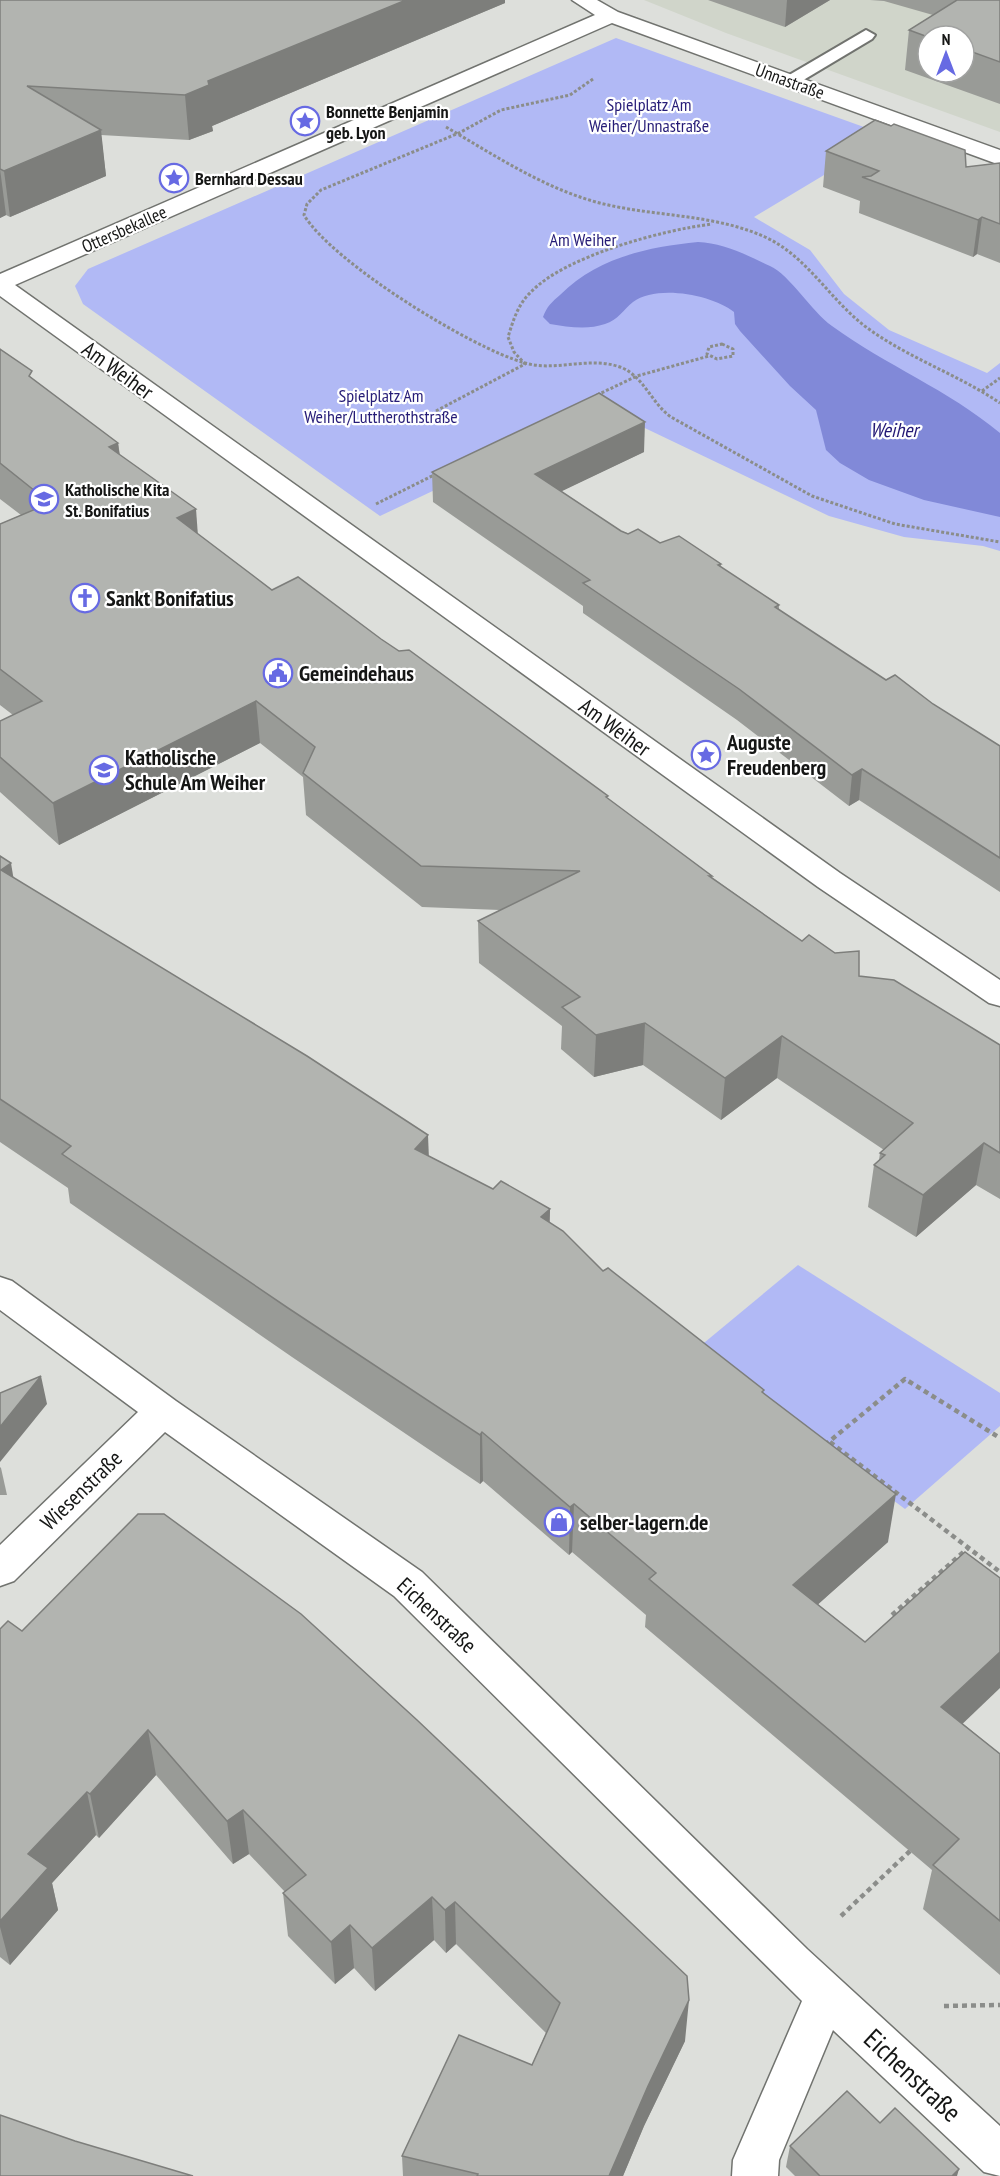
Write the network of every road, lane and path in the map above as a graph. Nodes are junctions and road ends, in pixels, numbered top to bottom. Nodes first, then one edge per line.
1 (582, 0) edge
2 (611, 16) junction
3 (866, 35) dead end
4 (593, 79) dead end
5 (788, 81) junction
6 (443, 126) dead end
7 (459, 133) junction
8 (1000, 158) edge
9 (719, 224) junction
10 (0, 284) edge
11 (709, 356) junction
12 (525, 364) junction
13 (637, 376) junction
14 (1000, 378) edge
15 (982, 391) junction
16 (597, 396) edge
17 (1000, 403) edge
18 (436, 411) dead end
19 (440, 473) edge
20 (376, 504) dead end
21 (1000, 542) edge
22 (1000, 995) edge
23 (0, 1291) edge
24 (163, 1411) junction
25 (1000, 1438) edge
26 (830, 1442) junction
27 (821, 1449) edge
28 (968, 1548) junction
29 (0, 1569) edge
30 (1000, 1572) edge
31 (892, 1615) edge
32 (910, 1851) dead end
33 (841, 1916) dead end
34 (826, 1995) junction
35 (1000, 2005) edge
36 (944, 2006) dead end
37 (1000, 2156) edge
38 (755, 2176) edge

1 - 2 street, Unnastraße
2 - 5 street, Unnastraße
2 - 10 street, Ottersbekallee
3 - 5 lane
4 - 7 path
5 - 8 street, Unnastraße
6 - 7 path
7 - 9 path
7 - 12 path
9 - 12 path
9 - 15 path
10 - 22 street, Am Weiher
11 - 11 path
11 - 13 path
12 - 13 path
12 - 18 path
13 - 16 path
13 - 21 path
14 - 15 path
15 - 17 path
19 - 20 path
23 - 24 street, Eichenstraße
24 - 29 street, Wiesenstraße
24 - 34 street, Eichenstraße
25 - 26 path
26 - 27 path
26 - 28 path
28 - 30 path
28 - 31 path
32 - 33 path
34 - 37 street, Eichenstraße
34 - 38 street
35 - 36 path

